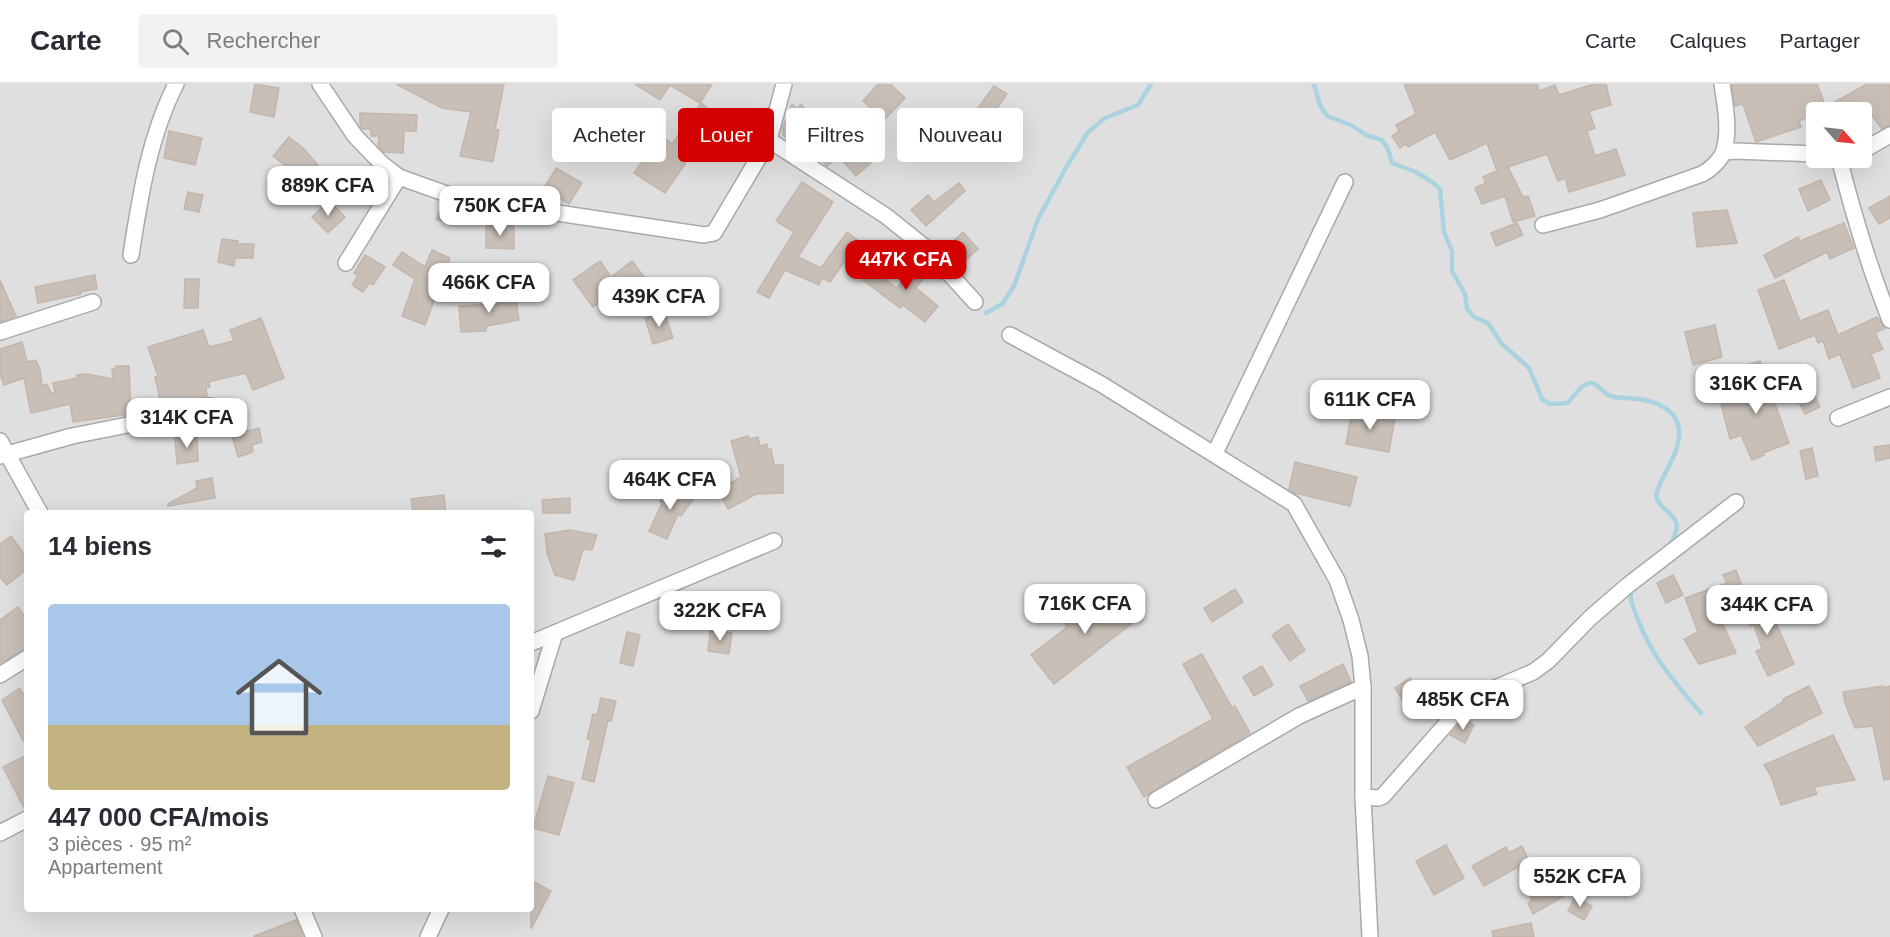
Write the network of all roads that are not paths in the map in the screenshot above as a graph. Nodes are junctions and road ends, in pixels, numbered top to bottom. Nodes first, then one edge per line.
1 (176, 84) edge
2 (320, 84) edge
3 (1722, 84) edge
4 (782, 85) edge
5 (774, 119) edge
6 (1890, 135) edge
7 (774, 143) edge
8 (1872, 145) edge
9 (1724, 152) junction
10 (1806, 154) edge
11 (756, 162) edge
12 (1842, 168) edge
13 (399, 177) junction
14 (1345, 182) dead end
15 (1543, 225) dead end
16 (131, 255) dead end
17 (346, 263) dead end
18 (93, 302) dead end
19 (975, 303) dead end
20 (1890, 320) edge
21 (0, 332) edge
22 (1010, 335) dead end
23 (1890, 397) edge
24 (210, 406) dead end
25 (1838, 418) dead end
26 (2, 450) edge
27 (1215, 453) junction
28 (1736, 502) dead end
29 (38, 510) edge
30 (774, 541) dead end
31 (555, 633) junction
32 (534, 642) edge
33 (24, 660) edge
34 (0, 675) edge
35 (1363, 687) junction
36 (534, 701) edge
37 (1363, 797) junction
38 (1156, 800) dead end
39 (24, 821) edge
40 (0, 833) edge
41 (303, 912) edge
42 (440, 912) edge
43 (314, 937) edge
44 (428, 937) edge
45 (1370, 937) edge

1 - 16 street
2 - 13 street
3 - 9 street
4 - 5 street
6 - 8 street
7 - 19 street
9 - 10 street
9 - 15 street
11 - 13 street
12 - 20 street
13 - 17 street
14 - 27 street
18 - 21 street
22 - 27 street
23 - 25 street
24 - 26 street
26 - 29 street
27 - 35 street
28 - 37 street
30 - 31 street
31 - 32 street
31 - 36 street
33 - 34 street
35 - 37 street
35 - 38 street
37 - 45 street
39 - 40 street
41 - 43 street
42 - 44 street

